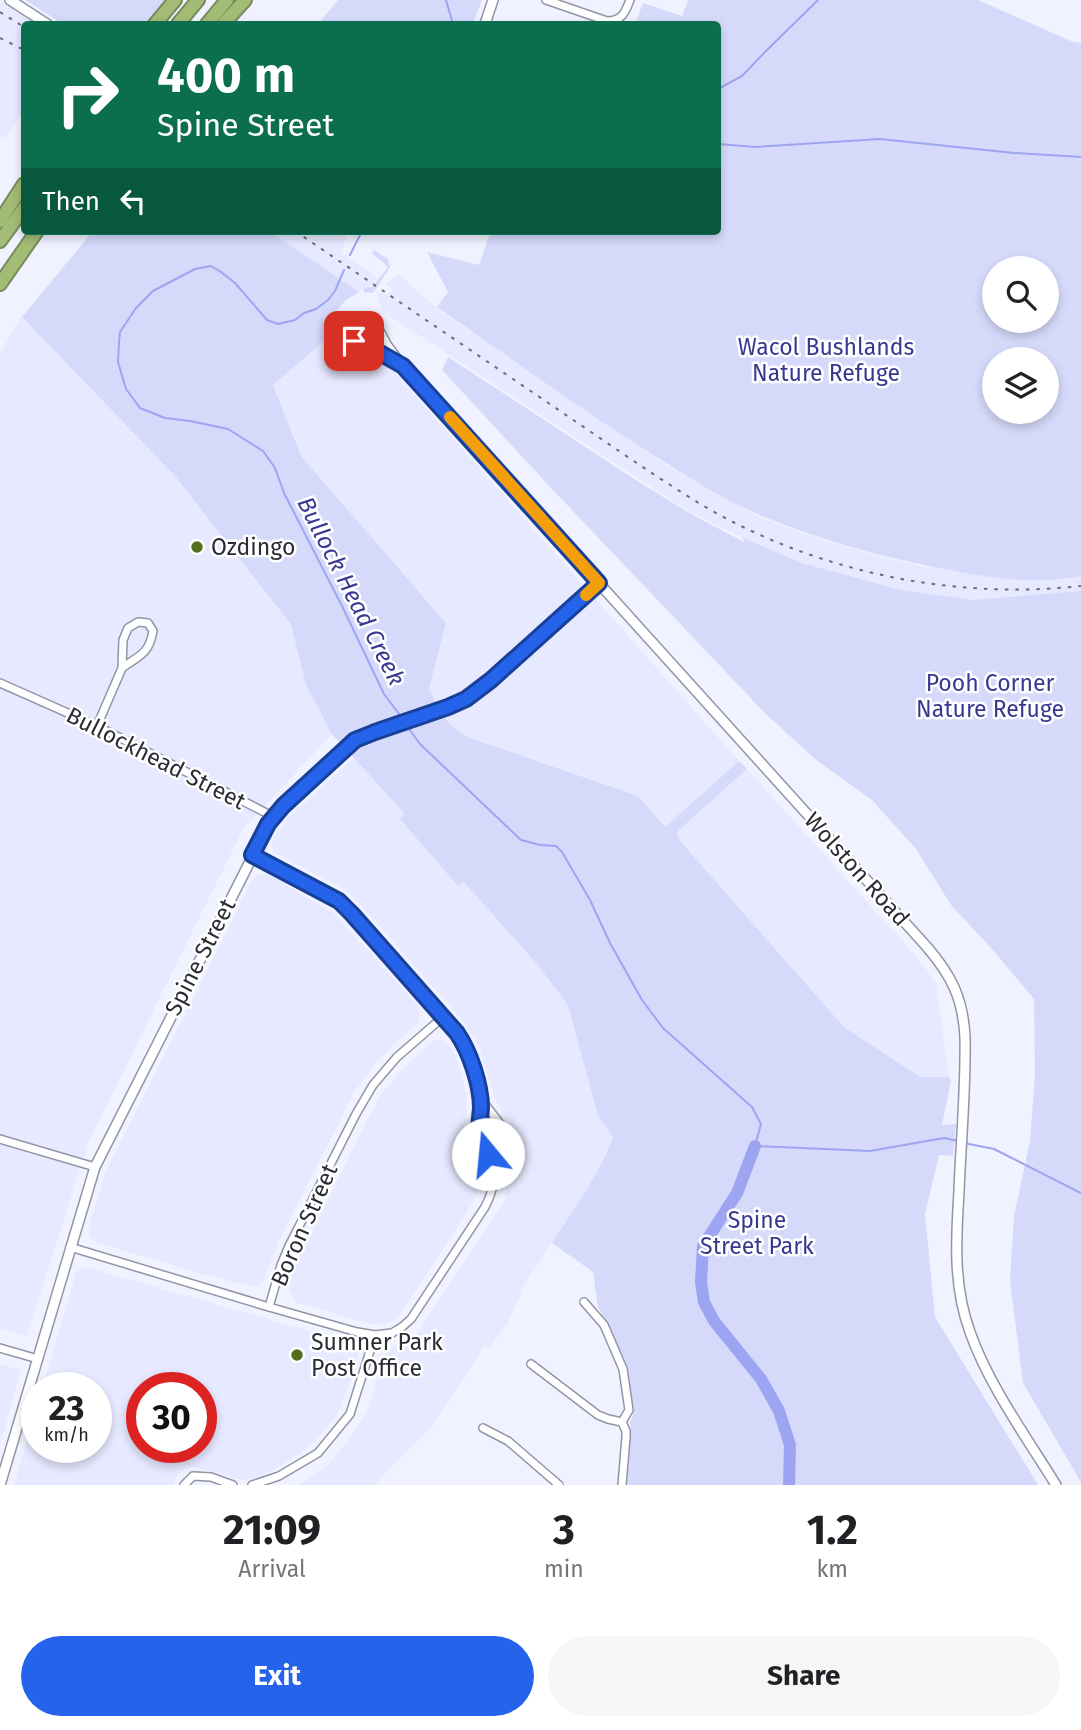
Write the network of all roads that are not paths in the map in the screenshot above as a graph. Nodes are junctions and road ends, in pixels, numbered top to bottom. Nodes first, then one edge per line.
1 (10, 0) edge
2 (175, 0) edge
3 (198, 0) edge
4 (227, 0) edge
5 (245, 0) edge
6 (493, 0) edge
7 (546, 0) edge
8 (630, 0) edge
9 (42, 21) edge
10 (158, 21) edge
11 (180, 21) edge
12 (210, 21) edge
13 (226, 21) edge
14 (486, 21) edge
15 (604, 21) edge
16 (617, 21) edge
17 (21, 189) edge
18 (21, 212) edge
19 (0, 221) edge
20 (36, 235) edge
21 (0, 241) edge
22 (0, 284) edge
23 (403, 366) junction
24 (599, 583) junction
25 (122, 668) junction
26 (0, 683) edge
27 (97, 726) junction
28 (274, 817) junction
29 (252, 855) junction
30 (443, 1017) junction
31 (480, 1095) junction
32 (0, 1139) edge
33 (495, 1154) junction
34 (94, 1167) junction
35 (70, 1247) junction
36 (584, 1302) dead end
37 (269, 1307) junction
38 (375, 1335) junction
39 (0, 1348) edge
40 (38, 1359) junction
41 (530, 1364) dead end
42 (622, 1422) junction
43 (483, 1428) dead end
44 (1, 1485) edge
45 (184, 1485) edge
46 (233, 1485) edge
47 (252, 1485) edge
48 (559, 1485) edge
49 (622, 1485) edge
50 (1056, 1485) edge

1 - 9 street
2 - 10 highway
3 - 11 highway
4 - 12 highway
5 - 13 highway
6 - 14 street
7 - 15 street
8 - 16 street
17 - 19 highway
18 - 21 highway
20 - 22 highway
23 - 23 street, Wolston Road
23 - 24 street, Wolston Road
24 - 28 street, Spine Street
24 - 50 street, Wolston Road
25 - 25 street
25 - 27 street
26 - 27 street, Bullockhead Street
27 - 28 street, Bullockhead Street
28 - 29 street, Spine Street
29 - 30 street
29 - 34 street, Spine Street
30 - 31 street
30 - 37 street, Boron Street
31 - 33 street
31 - 33 street
32 - 34 street
33 - 38 street
34 - 35 street, Spine Street
35 - 37 street, Boron Street
35 - 40 street, Spine Street
36 - 42 street
37 - 38 street
38 - 47 street
39 - 40 street
40 - 44 street, Spine Street
41 - 42 street
42 - 49 street
43 - 48 street
45 - 46 street

